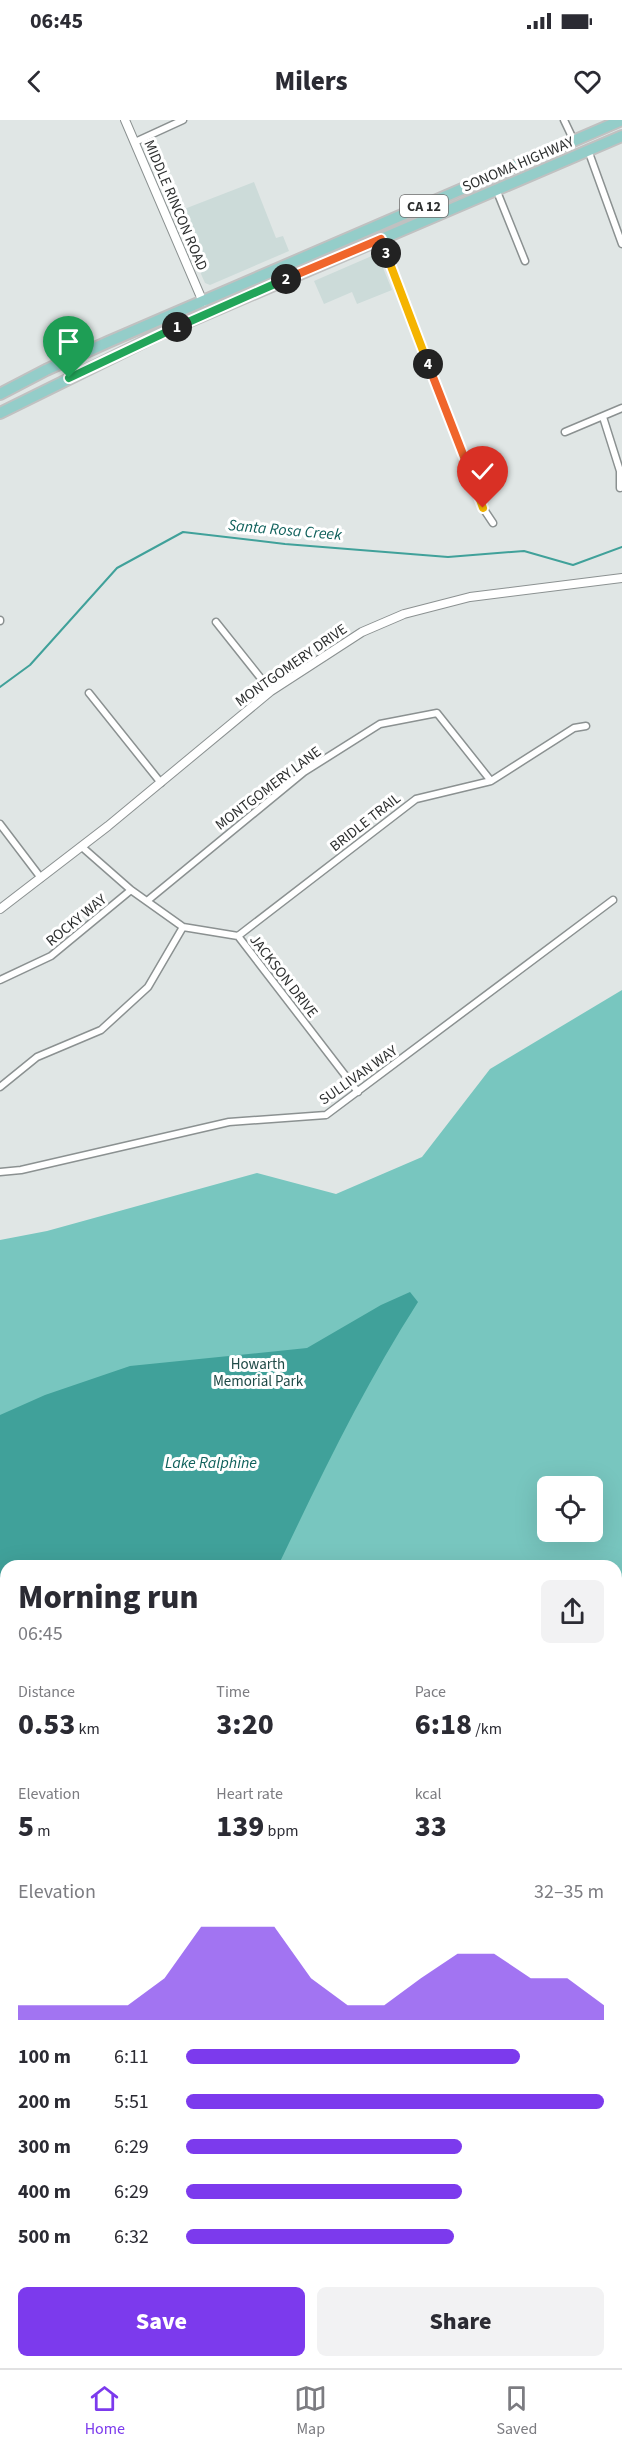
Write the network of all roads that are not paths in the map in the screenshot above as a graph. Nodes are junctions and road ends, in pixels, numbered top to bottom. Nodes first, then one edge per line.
1 (125, 120) edge
2 (183, 120) edge
3 (564, 120) edge
4 (622, 120) edge
5 (622, 136) edge
6 (574, 141) junction
7 (135, 142) junction
8 (584, 152) junction
9 (496, 188) junction
10 (381, 239) junction
11 (622, 244) edge
12 (525, 261) dead end
13 (203, 302) junction
14 (209, 313) junction
15 (0, 394) edge
16 (622, 408) edge
17 (0, 413) edge
18 (603, 417) junction
19 (565, 432) dead end
20 (620, 488) dead end
21 (493, 523) dead end
22 (622, 578) edge
23 (216, 622) dead end
24 (271, 691) junction
25 (89, 693) dead end
26 (586, 726) dead end
27 (491, 781) junction
28 (160, 783) junction
29 (0, 824) edge
30 (82, 847) junction
31 (41, 878) junction
32 (131, 890) junction
33 (613, 900) dead end
34 (147, 901) junction
35 (0, 909) edge
36 (183, 927) junction
37 (238, 936) junction
38 (0, 980) edge
39 (0, 1087) edge
40 (358, 1092) junction
41 (0, 1172) edge

1 - 7 street, MIDDLE RINCON ROAD
2 - 7 street
3 - 6 street
4 - 6 main road, SONOMA HIGHWAY / CA 12
5 - 8 main road, SONOMA HIGHWAY / CA 12
6 - 8 main road
6 - 13 main road, SONOMA HIGHWAY / CA 12
7 - 13 street, MIDDLE RINCON ROAD
8 - 9 main road, SONOMA HIGHWAY / CA 12
8 - 11 street
9 - 10 main road, SONOMA HIGHWAY / CA 12
9 - 12 street
10 - 14 main road, SONOMA HIGHWAY / CA 12
10 - 21 street
13 - 14 main road
13 - 15 main road, SONOMA HIGHWAY / CA 12
14 - 17 main road, SONOMA HIGHWAY / CA 12
16 - 18 street
18 - 19 street
18 - 20 street
22 - 24 street, MONTGOMERY DRIVE
23 - 24 street
24 - 28 street, MONTGOMERY DRIVE
25 - 28 street
26 - 27 street, BRIDLE TRAIL
27 - 34 street, MONTGOMERY LANE
27 - 37 street, BRIDLE TRAIL
28 - 30 street, MONTGOMERY DRIVE
29 - 31 street
30 - 31 street, MONTGOMERY DRIVE
30 - 32 street, JACKSON DRIVE
31 - 35 street, MONTGOMERY DRIVE
32 - 34 street, JACKSON DRIVE
32 - 38 street, ROCKY WAY
33 - 40 street, SULLIVAN WAY
34 - 36 street, JACKSON DRIVE
36 - 37 street, JACKSON DRIVE
36 - 39 street
37 - 40 street, JACKSON DRIVE
40 - 41 street, SULLIVAN WAY

